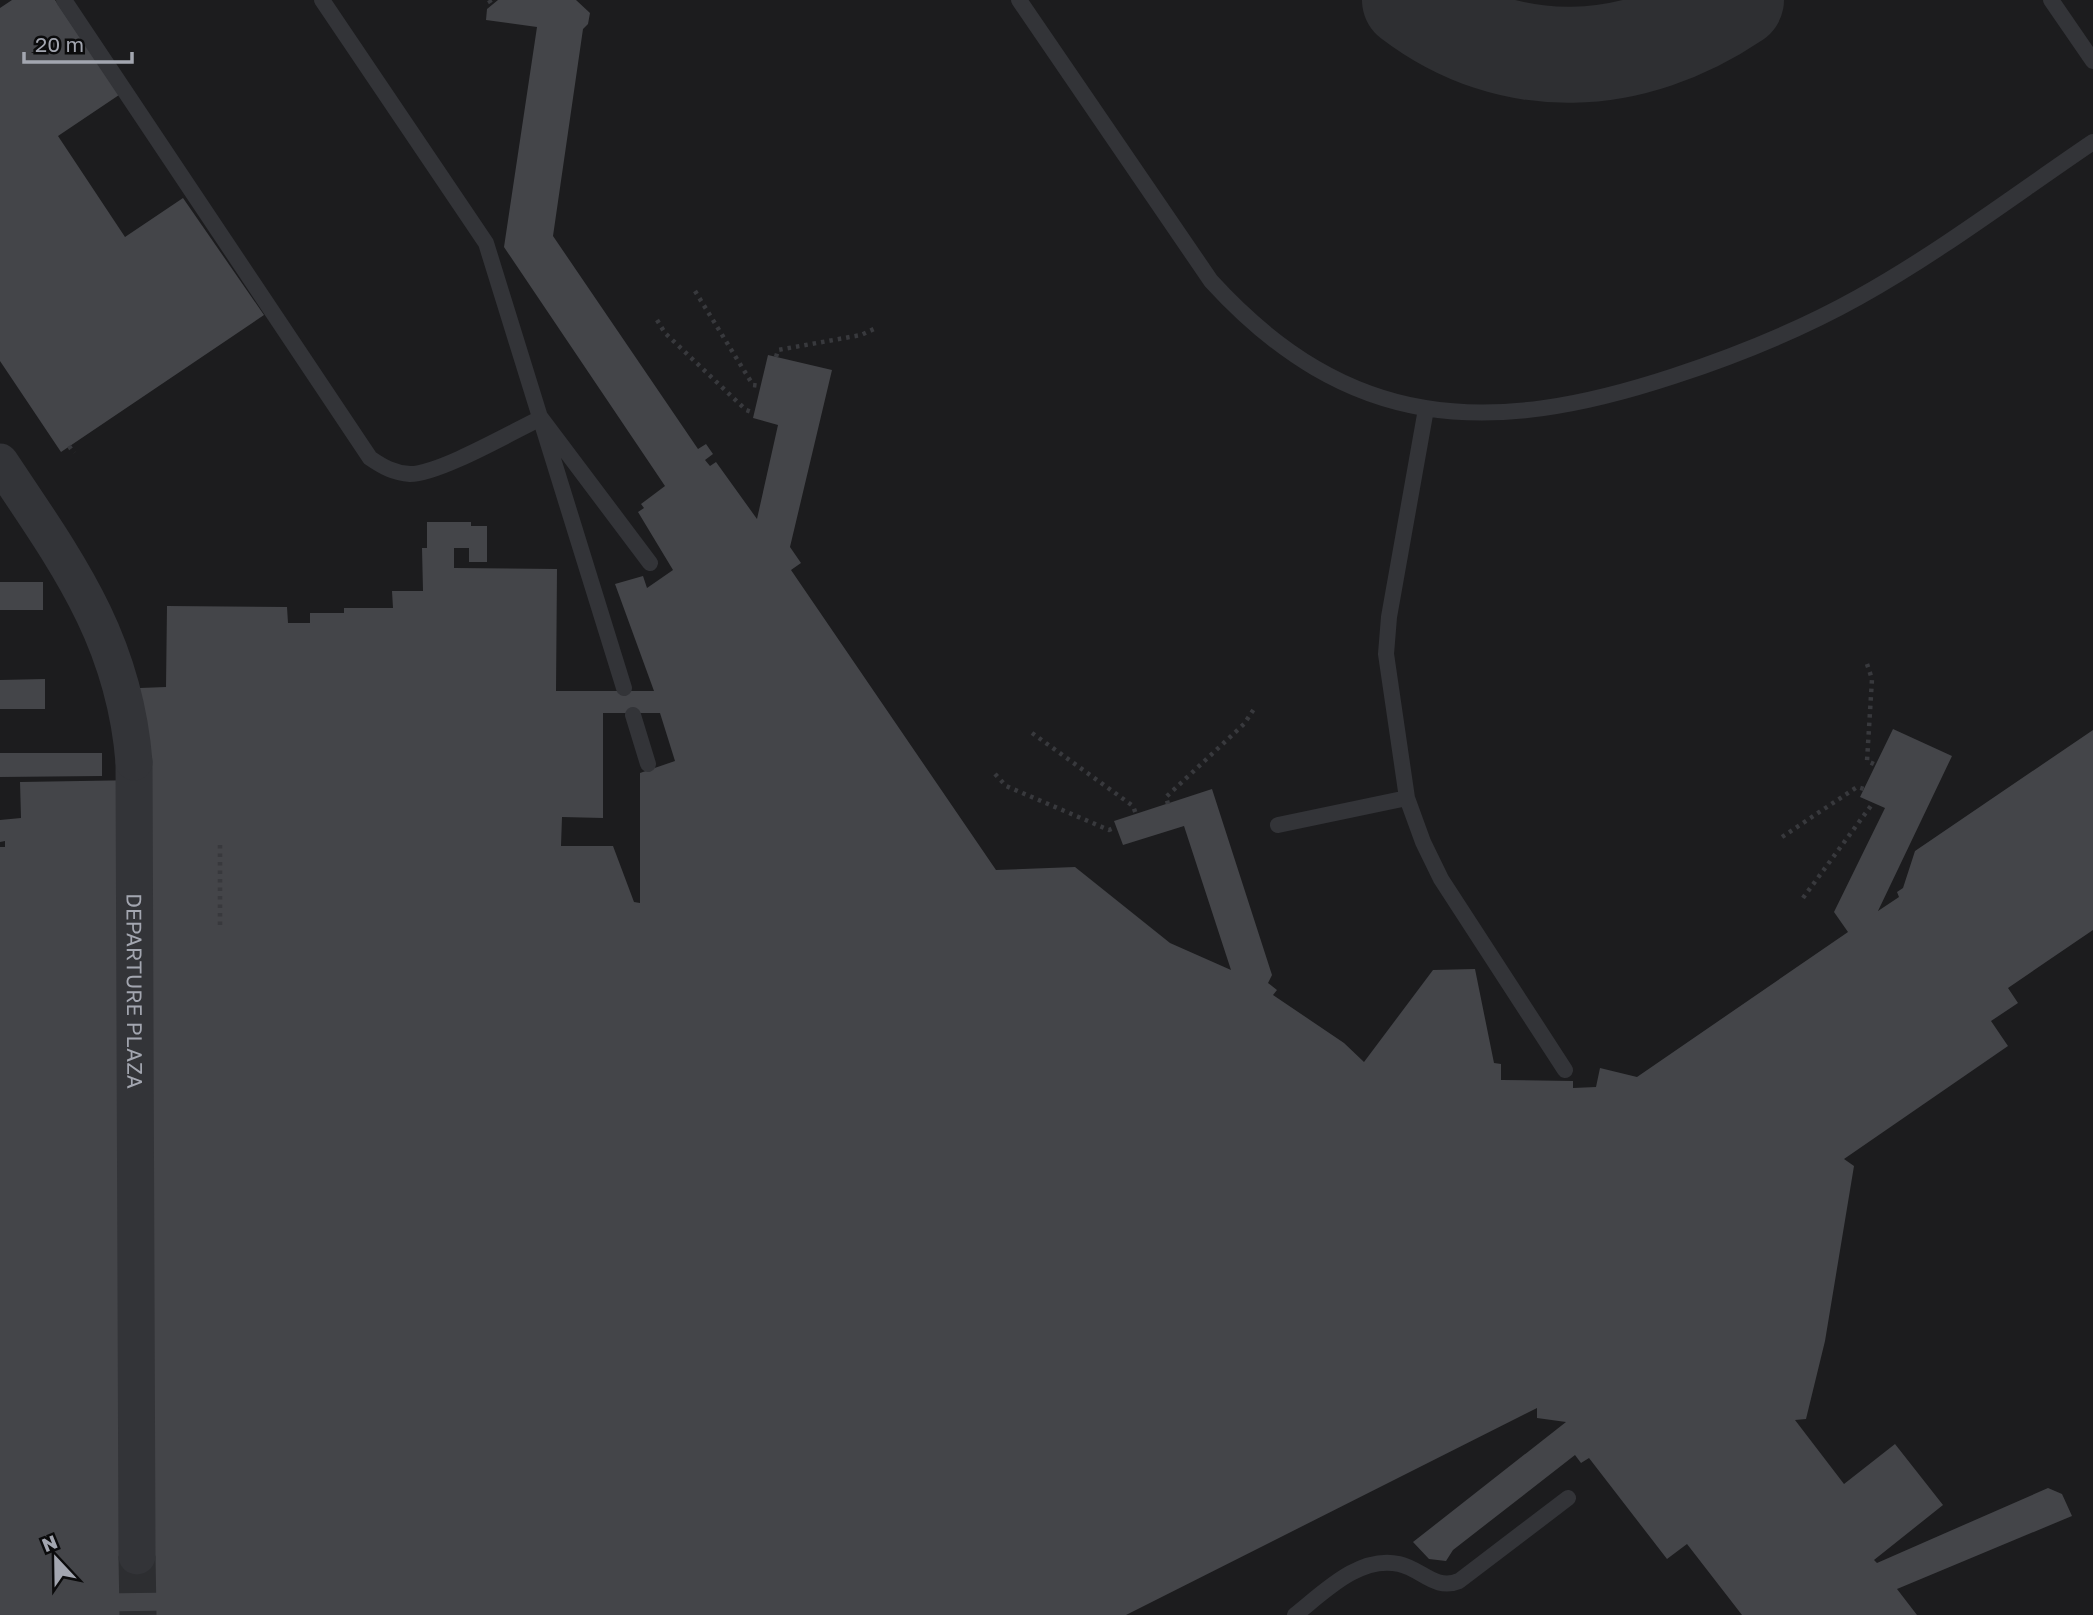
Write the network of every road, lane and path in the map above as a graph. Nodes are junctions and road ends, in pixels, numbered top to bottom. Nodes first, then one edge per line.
1 (64, 0) edge
2 (322, 0) edge
3 (1019, 0) edge
4 (2051, 0) edge
5 (2093, 61) edge
6 (2093, 142) edge
7 (695, 291) dead end
8 (657, 320) dead end
9 (876, 328) dead end
10 (776, 357) dead end
11 (761, 386) dead end
12 (1426, 410) junction
13 (754, 413) dead end
14 (541, 418) junction
15 (69, 446) dead end
16 (74, 453) dead end
17 (0, 462) edge
18 (650, 563) dead end
19 (1867, 664) dead end
20 (624, 688) dead end
21 (1254, 709) dead end
22 (633, 715) dead end
23 (1032, 733) dead end
24 (648, 764) dead end
25 (1875, 765) dead end
26 (995, 774) dead end
27 (1864, 789) dead end
28 (1407, 798) junction
29 (1874, 803) dead end
30 (1168, 804) dead end
31 (1136, 814) dead end
32 (1278, 825) dead end
33 (1116, 827) dead end
34 (1782, 837) dead end
35 (220, 841) dead end
36 (1803, 898) dead end
37 (220, 925) dead end
38 (1565, 1070) dead end
39 (1567, 1498) dead end
40 (137, 1556) tunnel mouth
41 (1295, 1615) edge

1 - 14 lane
2 - 14 lane
3 - 12 lane
4 - 5 lane
6 - 12 lane
7 - 11 path
8 - 13 path
9 - 10 path
12 - 28 lane
14 - 18 lane
14 - 20 lane
15 - 16 path
17 - 40 street, DEPARTURE PLAZA, bridge
19 - 25 path
21 - 30 path
22 - 24 lane
23 - 31 path
26 - 33 path
27 - 34 path
28 - 32 lane
28 - 38 lane
29 - 36 path
35 - 37 path
39 - 41 lane

